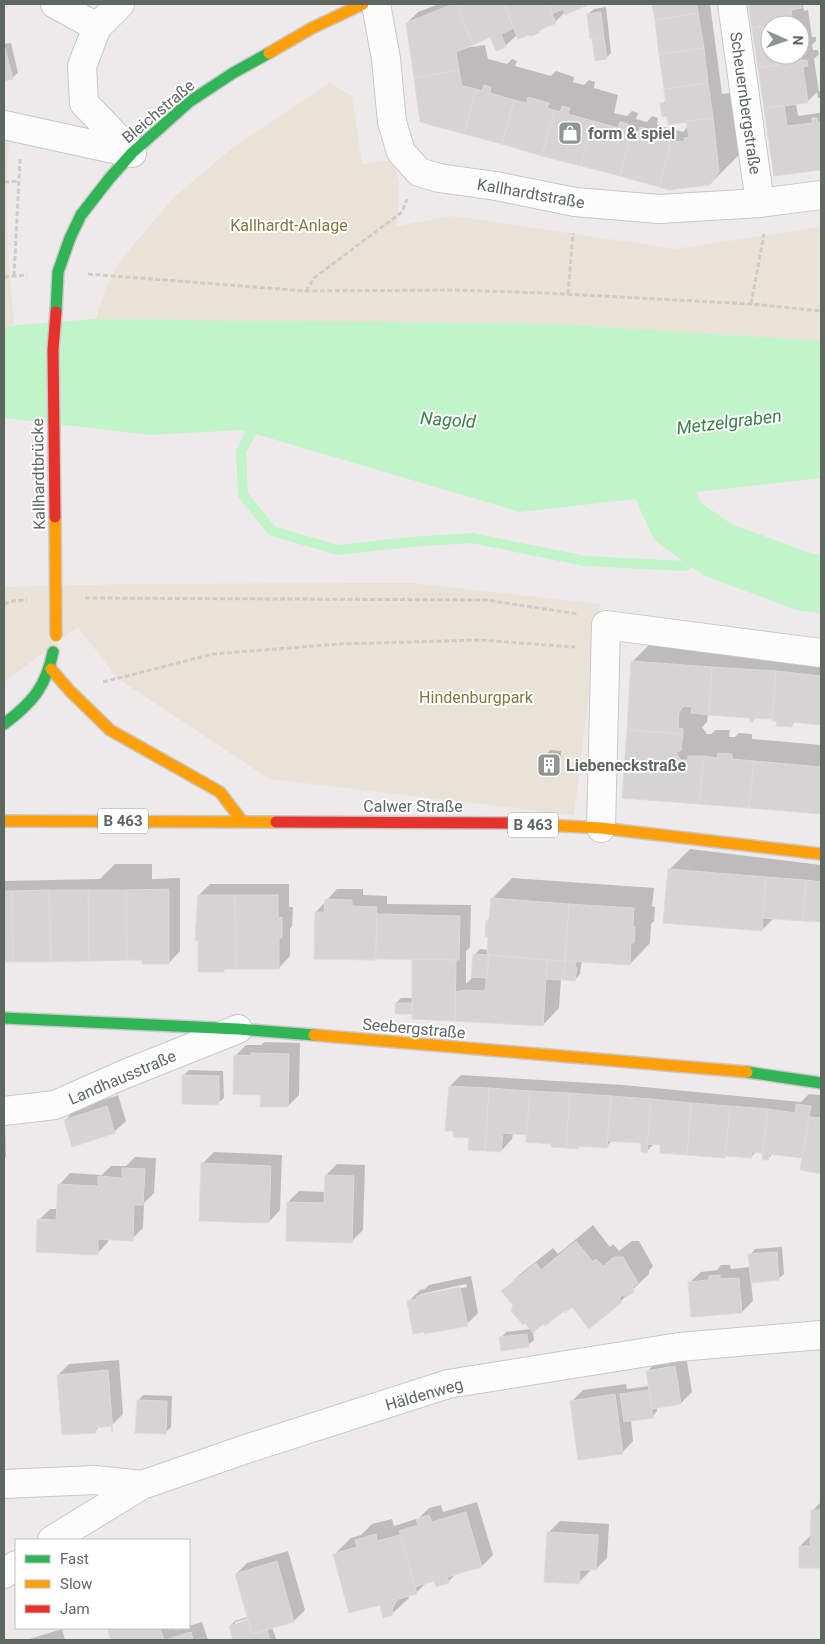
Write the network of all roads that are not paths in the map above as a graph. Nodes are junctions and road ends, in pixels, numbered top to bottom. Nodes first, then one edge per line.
1 (55, 4) edge
2 (120, 4) edge
3 (363, 4) edge
4 (376, 4) edge
5 (732, 4) edge
6 (97, 26) junction
7 (4, 125) edge
8 (132, 154) junction
9 (821, 195) edge
10 (765, 202) junction
11 (56, 312) joint
12 (821, 653) edge
13 (51, 669) junction
14 (4, 724) edge
15 (4, 821) edge
16 (242, 821) junction
17 (601, 828) junction
18 (821, 854) edge
19 (4, 1018) edge
20 (238, 1029) junction
21 (821, 1084) edge
22 (4, 1111) edge
23 (821, 1335) edge
24 (4, 1484) edge
25 (142, 1485) junction
26 (54, 1539) edge
27 (15, 1566) edge
28 (4, 1574) edge

1 - 6 street
2 - 6 street
3 - 8 street, Bleichstraße
4 - 10 street, Kallhardtstraße
5 - 10 street, Scheuernbergstraße
6 - 8 street
7 - 8 street
8 - 11 street, Bleichstraße
9 - 10 street, Kallhardtstraße
11 - 13 street, Kallhardtbrücke, bridge
12 - 17 street
13 - 14 street, Kallhardtbrücke
13 - 16 street
15 - 16 street, Calwer Straße / B 463
16 - 17 street, Calwer Straße / B 463
17 - 18 street, Calwer Straße / B 463
19 - 20 street, Seebergstraße
20 - 21 street, Seebergstraße
20 - 22 street, Landhausstraße
23 - 25 street, Häldenweg
24 - 25 street
25 - 26 street, Häldenweg
27 - 28 street

